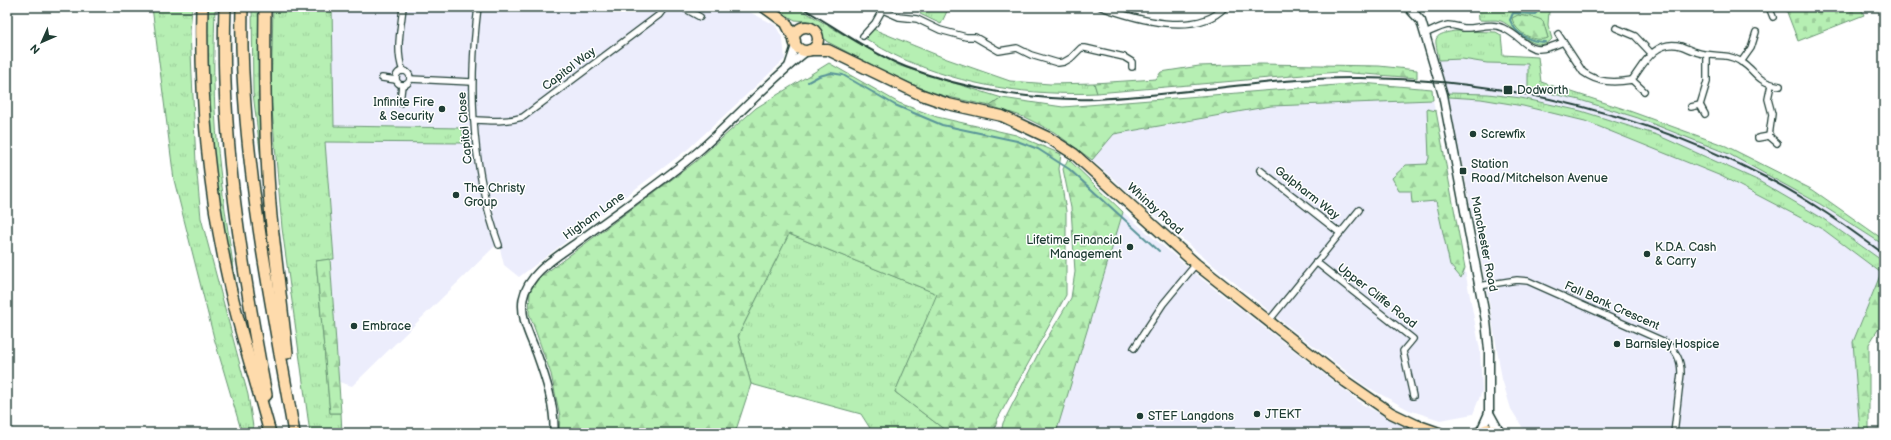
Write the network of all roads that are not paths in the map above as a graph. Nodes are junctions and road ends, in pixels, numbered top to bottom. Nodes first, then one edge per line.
1 (202, 7) edge
2 (225, 7) edge
3 (242, 7) edge
4 (265, 7) edge
5 (403, 7) edge
6 (478, 7) edge
7 (665, 7) edge
8 (682, 7) edge
9 (764, 7) edge
10 (1101, 7) edge
11 (1225, 7) edge
12 (1769, 7) edge
13 (1409, 8) edge
14 (884, 9) edge
15 (700, 17) dead end
16 (1773, 17) dead end
17 (786, 23) junction
18 (805, 28) junction
19 (1616, 28) dead end
20 (1756, 32) dead end
21 (816, 33) junction
22 (1425, 34) junction
23 (1558, 34) dead end
24 (862, 36) dead end
25 (1563, 42) junction
26 (795, 43) junction
27 (809, 50) junction
28 (828, 50) junction
29 (1651, 53) junction
30 (1707, 55) junction
31 (1741, 62) junction
32 (789, 65) junction
33 (1132, 67) dead end
34 (403, 71) junction
35 (382, 78) dead end
36 (410, 79) junction
37 (396, 80) junction
38 (1632, 80) junction
39 (472, 82) junction
40 (1771, 85) junction
41 (402, 86) junction
42 (1780, 86) dead end
43 (1644, 91) dead end
44 (400, 103) dead end
45 (1700, 105) junction
46 (1691, 107) dead end
47 (1705, 114) dead end
48 (474, 120) junction
49 (1768, 136) junction
50 (1758, 138) dead end
51 (1777, 143) dead end
52 (1260, 170) dead end
53 (1359, 210) dead end
54 (1340, 233) junction
55 (499, 245) dead end
56 (1316, 262) junction
57 (1196, 264) junction
58 (1478, 286) junction
59 (1268, 322) junction
60 (1134, 348) dead end
61 (1413, 396) dead end
62 (1489, 413) junction
63 (1479, 432) edge
64 (270, 433) edge
65 (274, 433) edge
66 (295, 433) edge
67 (554, 433) edge
68 (1439, 433) edge
69 (1499, 433) edge
70 (1674, 433) edge

1 - 64 highway
2 - 65 highway
3 - 66 highway
4 - 66 highway
5 - 34 street
6 - 39 street, Capitol Close
7 - 48 street, Capitol Way
8 - 15 street
9 - 17 highway
10 - 11 street
12 - 16 street
13 - 22 main road, Manchester Road
14 - 24 street
14 - 33 street
17 - 18 highway
17 - 26 highway
18 - 21 highway
18 - 26 highway
19 - 29 street
20 - 31 street
21 - 27 highway
21 - 28 highway, Whinby Road
22 - 25 street
22 - 58 main road, Manchester Road
23 - 25 street
25 - 38 street
26 - 27 highway
26 - 32 street, Higham Lane
27 - 28 highway, Whinby Road
27 - 32 street, Higham Lane
28 - 57 highway, Whinby Road
29 - 30 street
29 - 38 street
30 - 31 street
30 - 45 street
31 - 40 street
32 - 67 street, Higham Lane
34 - 36 street
34 - 37 street
35 - 37 street
36 - 39 street
36 - 41 street
37 - 41 street
38 - 43 street
39 - 48 street, Capitol Close
40 - 42 street
40 - 49 street
41 - 44 street
45 - 46 street
45 - 47 street
48 - 55 street, Capitol Close
49 - 50 street
49 - 51 street
52 - 54 street, Galpharm Way
53 - 54 street
54 - 56 street
56 - 59 street
56 - 61 street, Upper Cliffe Road
57 - 59 highway, Whinby Road
57 - 60 street
58 - 62 main road, Manchester Road
58 - 70 street, Fall Bank Crescent
59 - 68 highway, Whinby Road
62 - 63 main road, Manchester Road
62 - 69 main road, Manchester Road
63 - 69 highway, Manchester Road

